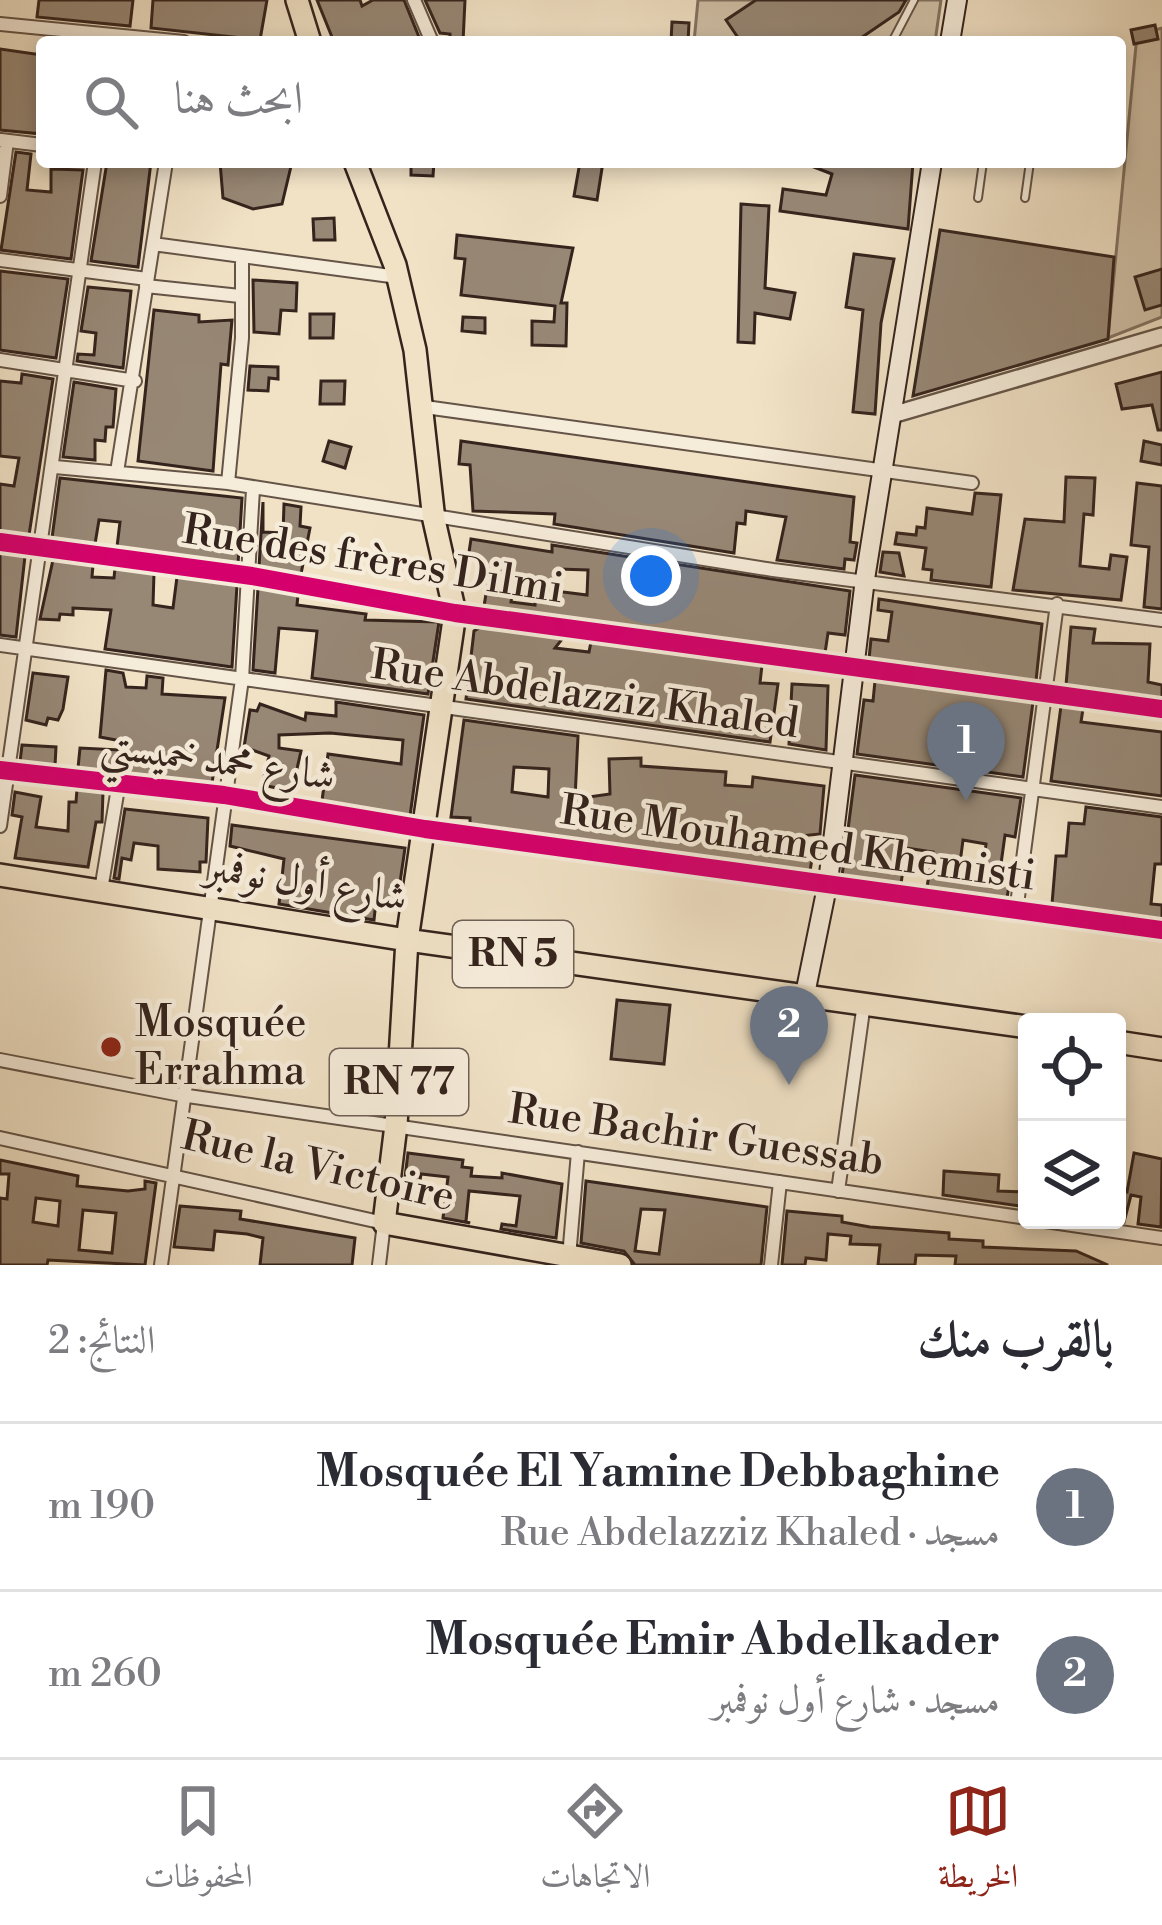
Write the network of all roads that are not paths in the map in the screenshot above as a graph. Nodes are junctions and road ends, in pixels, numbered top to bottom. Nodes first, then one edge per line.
1 (297, 0) edge
2 (414, 0) edge
3 (914, 0) edge
4 (957, 0) edge
5 (0, 24) edge
6 (90, 36) edge
7 (308, 36) edge
8 (429, 36) edge
9 (895, 36) edge
10 (951, 36) edge
11 (4, 140) edge
12 (36, 144) edge
13 (93, 168) edge
14 (165, 168) edge
15 (358, 168) edge
16 (931, 168) edge
17 (982, 168) edge
18 (1029, 168) edge
19 (0, 196) edge
20 (978, 198) dead end
21 (1025, 198) dead end
22 (153, 244) junction
23 (242, 256) junction
24 (0, 260) edge
25 (77, 271) junction
26 (398, 277) junction
27 (146, 282) junction
28 (240, 296) junction
29 (1162, 336) edge
30 (0, 360) edge
31 (64, 369) junction
32 (135, 381) junction
33 (425, 406) junction
34 (892, 415) junction
35 (55, 467) junction
36 (117, 472) junction
37 (884, 472) junction
38 (228, 484) junction
39 (972, 484) dead end
40 (253, 489) junction
41 (434, 520) junction
42 (0, 542) edge
43 (37, 547) junction
44 (252, 576) junction
45 (866, 579) junction
46 (1057, 604) junction
47 (455, 613) junction
48 (1162, 620) edge
49 (0, 645) edge
50 (23, 648) junction
51 (855, 665) junction
52 (242, 679) junction
53 (1046, 692) junction
54 (1162, 709) edge
55 (442, 710) junction
56 (842, 764) junction
57 (4, 770) edge
58 (118, 782) junction
59 (1032, 792) junction
60 (224, 795) junction
61 (1162, 808) edge
62 (0, 826) edge
63 (425, 829) junction
64 (0, 875) edge
65 (828, 882) junction
66 (101, 890) junction
67 (208, 907) junction
68 (1016, 912) junction
69 (1162, 930) edge
70 (407, 940) junction
71 (805, 994) junction
72 (864, 1003) junction
73 (1018, 1026) edge
74 (1126, 1043) edge
75 (1162, 1049) edge
76 (0, 1060) edge
77 (181, 1095) junction
78 (396, 1125) junction
79 (0, 1138) edge
80 (578, 1152) junction
81 (170, 1173) junction
82 (780, 1182) junction
83 (838, 1191) junction
84 (1018, 1218) edge
85 (384, 1223) junction
86 (1100, 1229) edge
87 (1162, 1238) edge
88 (518, 1258) edge
89 (568, 1258) junction
90 (161, 1265) edge
91 (379, 1265) edge
92 (620, 1265) edge
93 (771, 1265) edge

1 - 7 main road
2 - 8 street
3 - 9 lane
4 - 10 main road
5 - 6 street
11 - 12 street
11 - 19 street
13 - 25 street
14 - 22 street
15 - 26 main road
16 - 34 main road
17 - 20 lane
18 - 21 lane
22 - 23 street
22 - 27 street
23 - 26 street
23 - 28 street
24 - 25 street
25 - 27 street
25 - 31 street
26 - 33 main road
27 - 28 street
27 - 32 street
28 - 38 street
29 - 34 street
30 - 31 street
31 - 32 street
31 - 35 street
32 - 36 street
33 - 37 street
33 - 41 main road
34 - 37 main road
35 - 36 street
35 - 43 street
36 - 38 street
37 - 39 street
37 - 45 main road
38 - 40 street
40 - 41 street
40 - 44 street
41 - 45 street
41 - 47 main road
42 - 43 street, Rue des frères Dilmi
43 - 44 street, Rue des frères Dilmi
43 - 50 street
44 - 47 street, Rue des frères Dilmi
44 - 52 street
45 - 46 street
45 - 51 main road
46 - 48 street
46 - 53 street
47 - 51 street, Rue des frères Dilmi
47 - 55 main road
49 - 50 street, Rue Abdelazziz Khaled
50 - 52 street, Rue Abdelazziz Khaled
50 - 57 street
51 - 53 street, Rue des frères Dilmi
51 - 56 main road
52 - 55 street, Rue Abdelazziz Khaled
52 - 60 street
53 - 54 street, Rue des frères Dilmi
53 - 59 street
55 - 56 street, Rue Abdelazziz Khaled
55 - 63 main road
56 - 59 street, Rue Abdelazziz Khaled
56 - 65 main road
57 - 58 street, شارع محمد خميستي
57 - 62 street
58 - 60 street, شارع محمد خميستي
58 - 66 street
59 - 61 street, Rue Abdelazziz Khaled
59 - 68 street
60 - 63 street, شارع محمد خميستي
60 - 67 street
63 - 65 street, Rue Mouhamed Khemisti
63 - 70 main road
64 - 66 main road, شارع أول نوفمبر / RN 5
65 - 68 street, Rue Mouhamed Khemisti
65 - 71 main road
66 - 67 main road, شارع أول نوفمبر / RN 5
67 - 70 main road, شارع أول نوفمبر / RN 5
67 - 77 street
68 - 69 street, Rue Mouhamed Khemisti
70 - 71 main road, شارع أول نوفمبر / RN 5
70 - 78 main road, RN 77
71 - 72 main road, شارع أول نوفمبر / RN 5
72 - 73 main road, شارع أول نوفمبر / RN 5
72 - 83 street
74 - 75 main road
76 - 77 street, Rue Bachir Guessab
77 - 78 street, Rue Bachir Guessab
77 - 81 street
78 - 80 street, Rue Bachir Guessab
78 - 85 main road, RN 77
79 - 81 street, Rue la Victoire
80 - 82 street, Rue Bachir Guessab
80 - 89 street
81 - 85 street, Rue la Victoire
81 - 90 street
82 - 83 street, Rue Bachir Guessab
82 - 93 street
83 - 84 street, Rue Bachir Guessab
85 - 88 main road, Rue la Victoire
85 - 91 street
86 - 87 street
88 - 89 main road, Rue la Victoire
89 - 92 main road, Rue la Victoire

